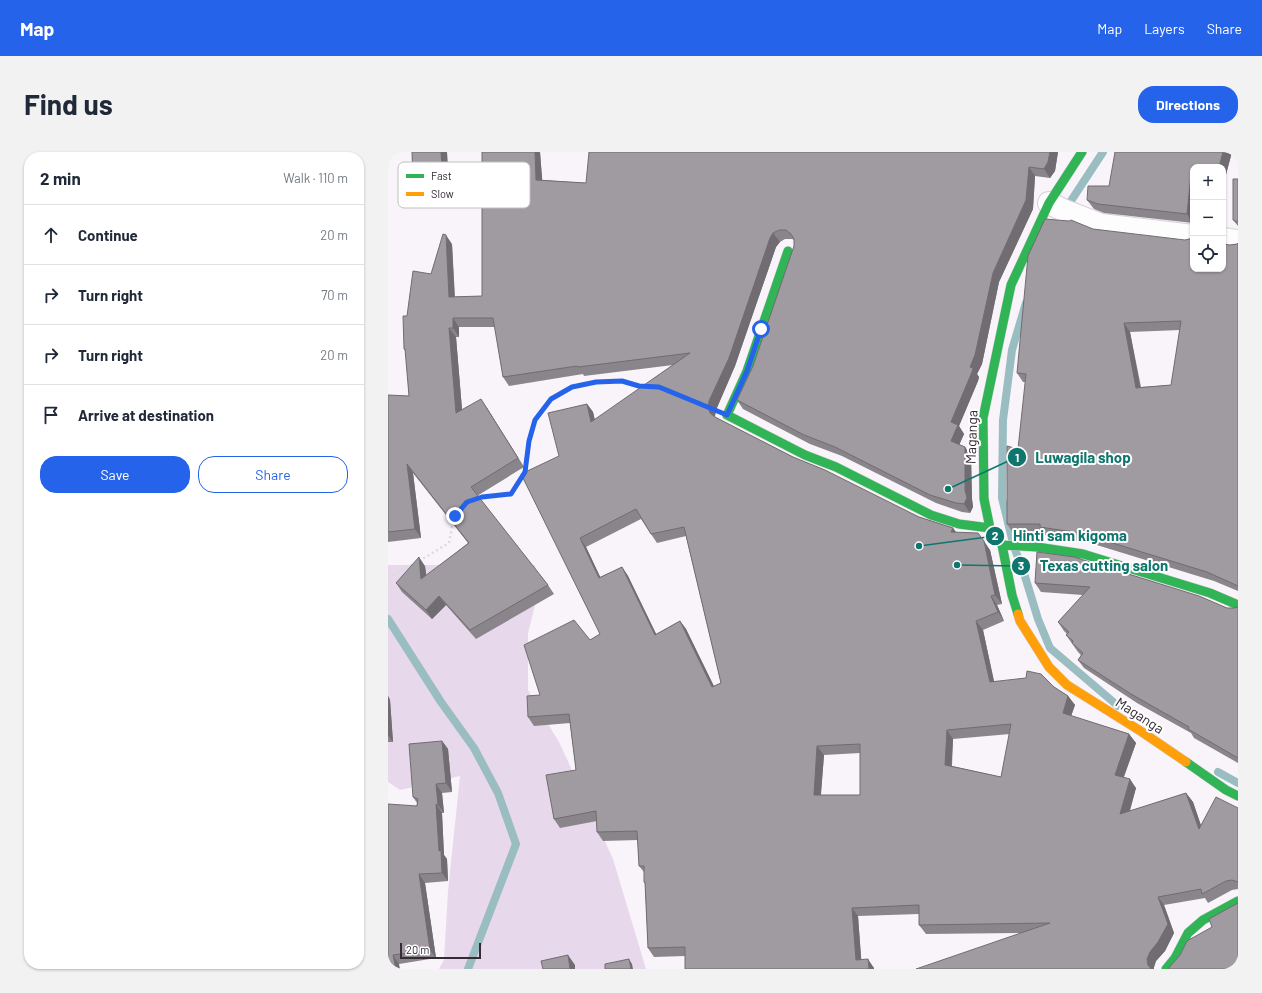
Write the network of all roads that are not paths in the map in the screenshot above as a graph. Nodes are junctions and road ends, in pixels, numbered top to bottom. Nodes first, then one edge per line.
1 (1082, 152) edge
2 (1049, 203) junction
3 (1190, 236) edge
4 (1226, 239) edge
5 (1238, 240) edge
6 (788, 251) dead end
7 (990, 528) junction
8 (1002, 545) junction
9 (1238, 606) edge
10 (1238, 796) edge
11 (1238, 901) edge
12 (1166, 969) edge

1 - 2 street, Maganga
2 - 3 street
2 - 7 street, Maganga
4 - 5 street
6 - 7 street
7 - 8 street, Maganga
8 - 9 street
8 - 10 street, Maganga
11 - 12 street

